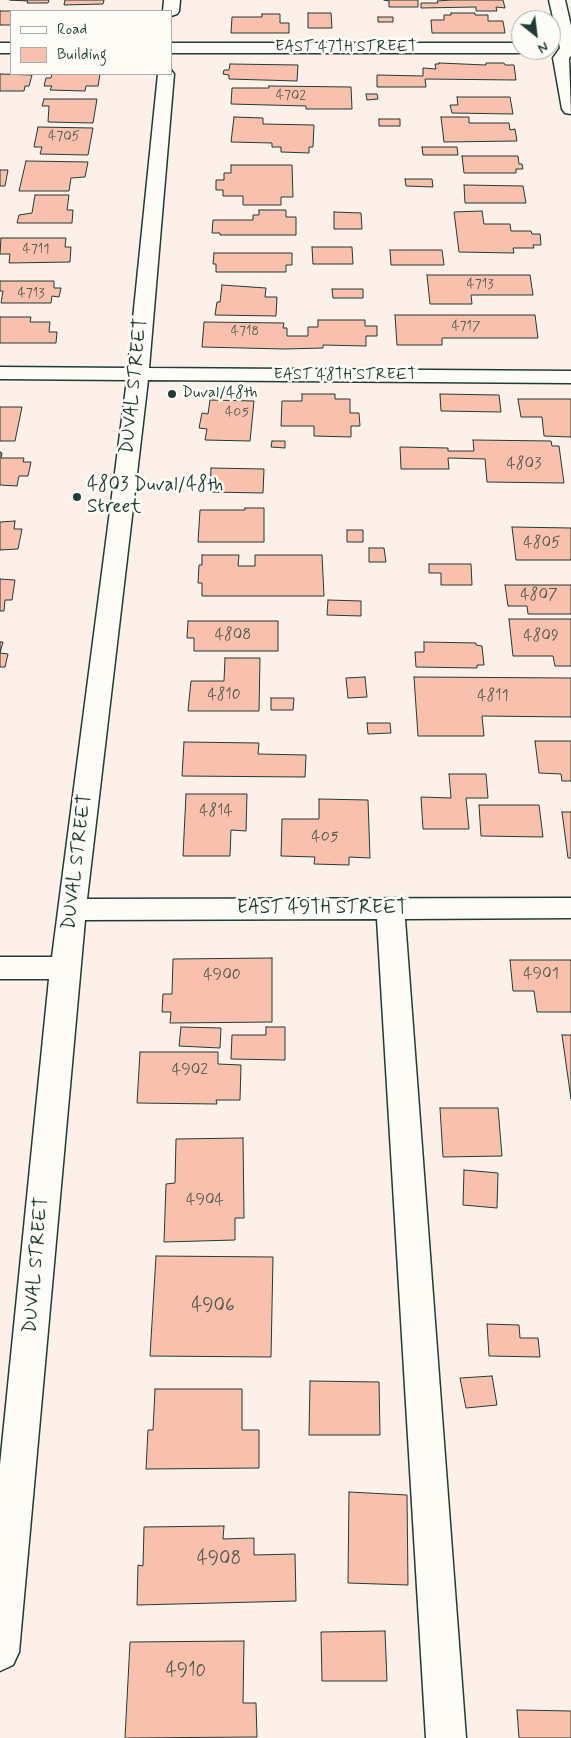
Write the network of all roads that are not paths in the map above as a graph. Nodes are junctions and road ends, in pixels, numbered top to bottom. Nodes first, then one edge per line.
1 (557, 0) edge
2 (172, 48) edge
3 (511, 48) edge
4 (569, 48) edge
5 (166, 75) edge
6 (571, 109) edge
7 (0, 373) edge
8 (138, 374) junction
9 (571, 377) edge
10 (571, 908) edge
11 (390, 909) junction
12 (73, 910) junction
13 (0, 968) edge
14 (65, 968) junction
15 (0, 1652) edge
16 (446, 1738) edge

1 - 4 street
2 - 3 street, EAST 47TH STREET
4 - 6 street
5 - 8 street, DUVAL STREET
7 - 8 street, EAST 48TH STREET
8 - 9 street, EAST 48TH STREET
8 - 12 street, DUVAL STREET
10 - 11 street, EAST 49TH STREET
11 - 12 street, EAST 49TH STREET
11 - 16 street
12 - 14 street, DUVAL STREET
13 - 14 street
14 - 15 street, DUVAL STREET

